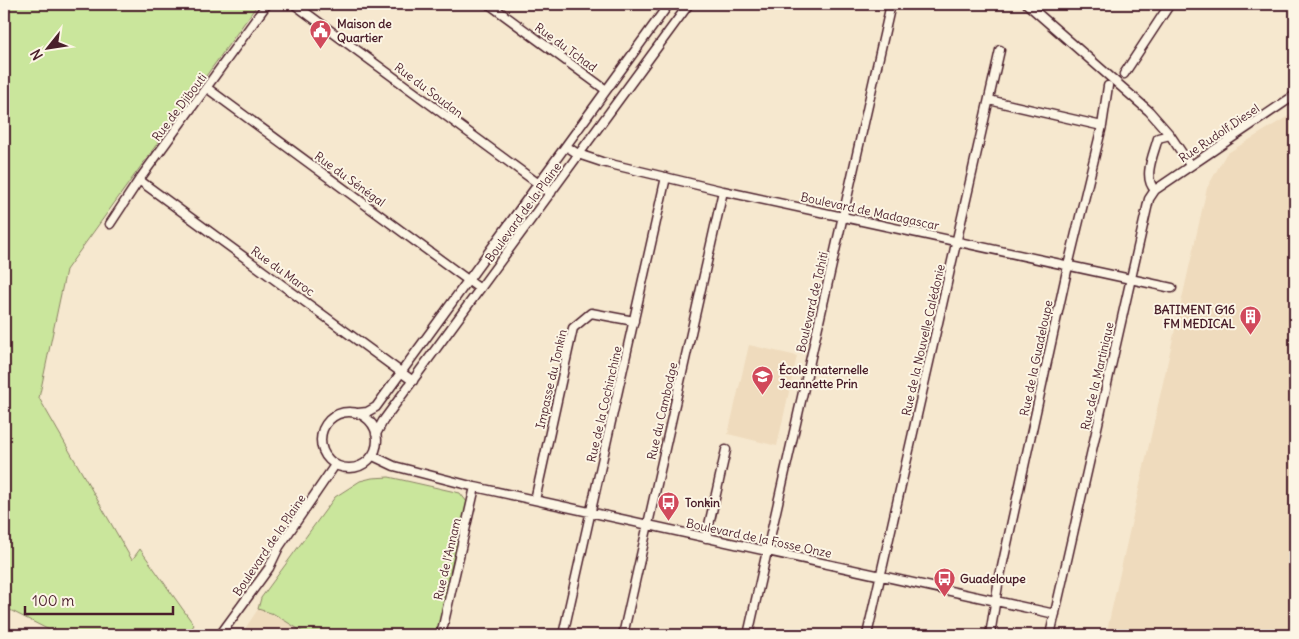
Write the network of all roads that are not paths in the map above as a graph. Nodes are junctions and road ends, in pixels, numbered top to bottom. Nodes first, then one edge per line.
1 (267, 4) edge
2 (294, 4) edge
3 (489, 4) edge
4 (669, 4) edge
5 (688, 4) edge
6 (891, 4) edge
7 (1027, 4) edge
8 (1170, 4) edge
9 (1000, 50) dead end
10 (1124, 74) dead end
11 (1108, 86) dead end
12 (207, 88) junction
13 (606, 90) junction
14 (1295, 95) edge
15 (989, 100) junction
16 (1102, 126) junction
17 (1170, 134) junction
18 (566, 146) junction
19 (578, 154) junction
20 (1190, 165) junction
21 (666, 177) junction
22 (139, 180) junction
23 (536, 184) junction
24 (1155, 190) junction
25 (724, 191) junction
26 (551, 193) junction
27 (844, 216) junction
28 (110, 224) dead end
29 (502, 232) junction
30 (517, 241) junction
31 (957, 241) junction
32 (1068, 266) junction
33 (1130, 279) junction
34 (468, 280) junction
35 (1172, 288) dead end
36 (480, 289) junction
37 (634, 320) junction
38 (434, 327) junction
39 (446, 336) junction
40 (401, 372) junction
41 (413, 382) junction
42 (358, 413) junction
43 (376, 434) junction
44 (726, 450) dead end
45 (373, 456) junction
46 (335, 465) junction
47 (475, 487) junction
48 (534, 500) junction
49 (591, 512) junction
50 (648, 525) junction
51 (706, 538) junction
52 (766, 551) junction
53 (880, 575) junction
54 (996, 602) junction
55 (1055, 614) junction
56 (220, 635) edge
57 (441, 635) edge
58 (563, 635) edge
59 (623, 635) edge
60 (748, 635) edge
61 (867, 635) edge
62 (990, 635) edge
63 (1050, 635) edge

1 - 12 street, Rue de Djibouti
2 - 23 street, Rue du Soudan
3 - 13 street, Rue du Tchad
4 - 13 street, Boulevard de la Plaine
5 - 19 street, Boulevard de la Plaine
6 - 27 street, Boulevard de Tahiti
7 - 17 street
8 - 10 street
9 - 15 street, Rue de la Nouvelle Calédonie
11 - 16 street, Rue de la Guadeloupe
12 - 22 street, Rue de Djibouti
12 - 34 street, Rue du Sénégal
13 - 18 street, Boulevard de la Plaine
14 - 20 street, Rue Rudolf Diesel
15 - 16 street
15 - 31 street, Rue de la Nouvelle Calédonie
16 - 32 street, Rue de la Guadeloupe
17 - 20 street
17 - 24 street
18 - 19 street, Boulevard de Madagascar
18 - 23 street, Boulevard de la Plaine
19 - 21 street, Boulevard de Madagascar
19 - 26 street, Boulevard de la Plaine
20 - 24 street, Rue Rudolf Diesel
21 - 25 street, Boulevard de Madagascar
21 - 37 street, Rue de la Cochinchine
22 - 28 street, Rue de Djibouti
22 - 40 street, Rue du Maroc
23 - 26 street, Rue du Soudan
23 - 29 street, Boulevard de la Plaine
24 - 33 street, Rue de la Martinique
25 - 27 street, Boulevard de Madagascar
25 - 50 street, Rue du Cambodge
26 - 30 street, Boulevard de la Plaine
27 - 31 street, Boulevard de Madagascar
27 - 52 street, Boulevard de Tahiti
29 - 30 street
29 - 34 street, Boulevard de la Plaine
30 - 36 street, Boulevard de la Plaine
31 - 32 street, Boulevard de Madagascar
31 - 53 street, Rue de la Nouvelle Calédonie
32 - 33 street, Boulevard de Madagascar
32 - 54 street, Rue de la Guadeloupe
33 - 35 street, Boulevard de Madagascar
33 - 55 street, Rue de la Martinique
34 - 36 street, Rue du Sénégal
34 - 38 street, Boulevard de la Plaine
36 - 39 street, Boulevard de la Plaine
37 - 48 street, Impasse du Tonkin
37 - 49 street, Rue de la Cochinchine
38 - 39 street
38 - 40 street, Boulevard de la Plaine
39 - 41 street, Boulevard de la Plaine
40 - 41 street, Rue du Maroc
40 - 42 street, Boulevard de la Plaine
41 - 43 street, Boulevard de la Plaine
42 - 43 street
42 - 46 street
43 - 45 street
44 - 51 street
45 - 46 street
45 - 47 street, Boulevard de la Fosse Onze
46 - 56 street, Boulevard de la Plaine
47 - 48 street, Boulevard de la Fosse Onze
47 - 57 street, Rue de l'Annam
48 - 49 street, Boulevard de la Fosse Onze
49 - 50 street, Boulevard de la Fosse Onze
49 - 58 street, Rue de la Cochinchine
50 - 51 street, Boulevard de la Fosse Onze
50 - 59 street, Rue du Cambodge
51 - 52 street, Boulevard de la Fosse Onze
52 - 53 street, Boulevard de la Fosse Onze
52 - 60 street, Boulevard de Tahiti
53 - 54 street, Boulevard de la Fosse Onze
53 - 61 street, Rue de la Nouvelle Calédonie
54 - 55 street, Boulevard de la Fosse Onze
54 - 62 street, Rue de la Guadeloupe
55 - 63 street, Rue de la Martinique

